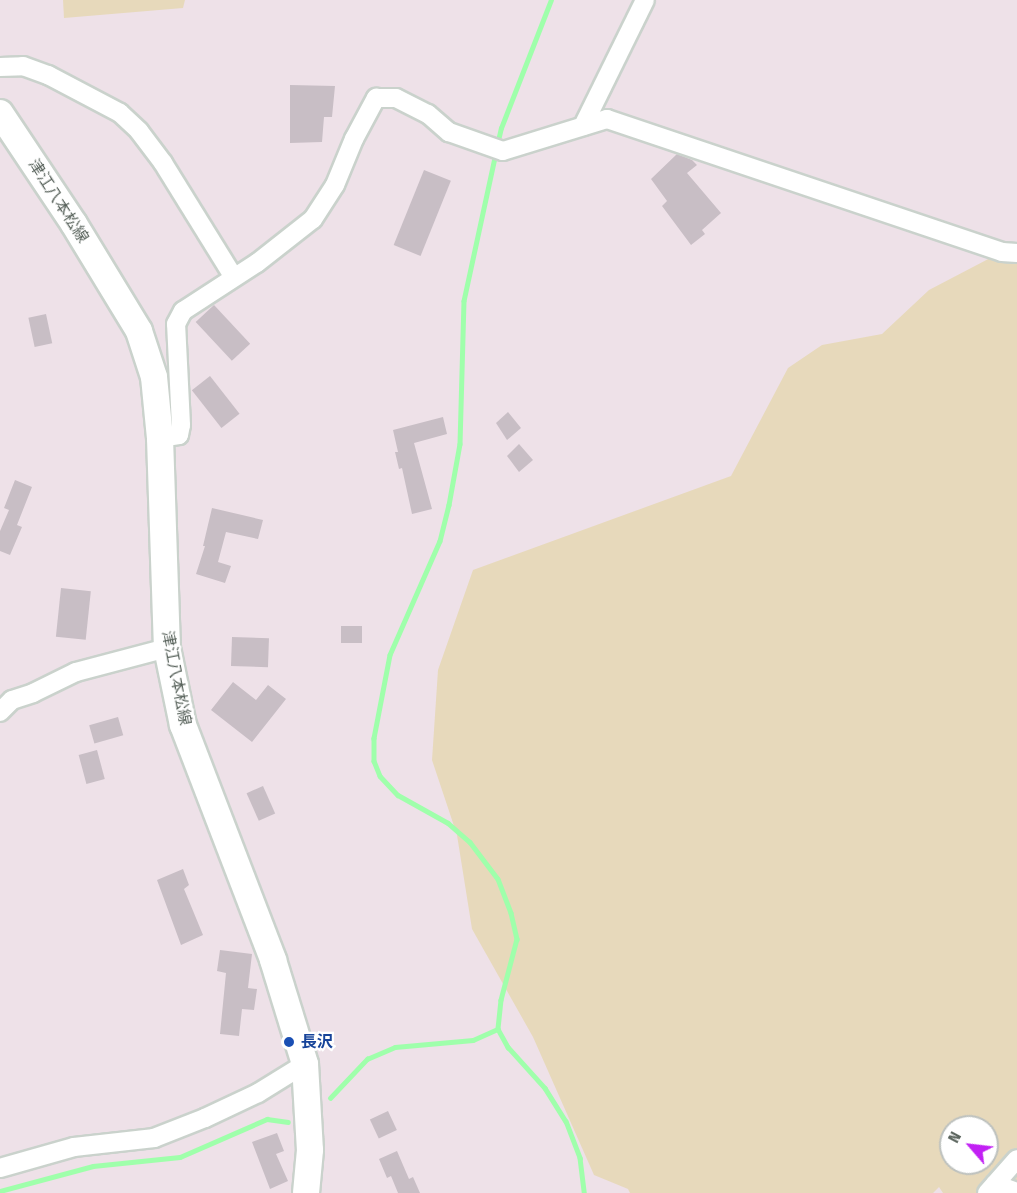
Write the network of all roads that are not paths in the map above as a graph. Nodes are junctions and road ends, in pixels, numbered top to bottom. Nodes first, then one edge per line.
1 (645, 0) edge
2 (0, 67) edge
3 (0, 113) edge
4 (583, 126) junction
5 (1017, 252) edge
6 (233, 276) junction
7 (160, 438) junction
8 (167, 648) junction
9 (0, 712) edge
10 (305, 1064) junction
11 (1017, 1159) edge
12 (0, 1168) edge
13 (992, 1188) edge
14 (1017, 1192) edge
15 (306, 1193) edge

1 - 4 street
2 - 6 street
3 - 7 main road, 津江八本松線
4 - 5 street
4 - 6 street
6 - 7 street
7 - 8 main road, 津江八本松線
8 - 9 street
8 - 10 main road, 津江八本松線
10 - 12 street
10 - 15 main road, 津江八本松線
11 - 13 street
13 - 14 street

